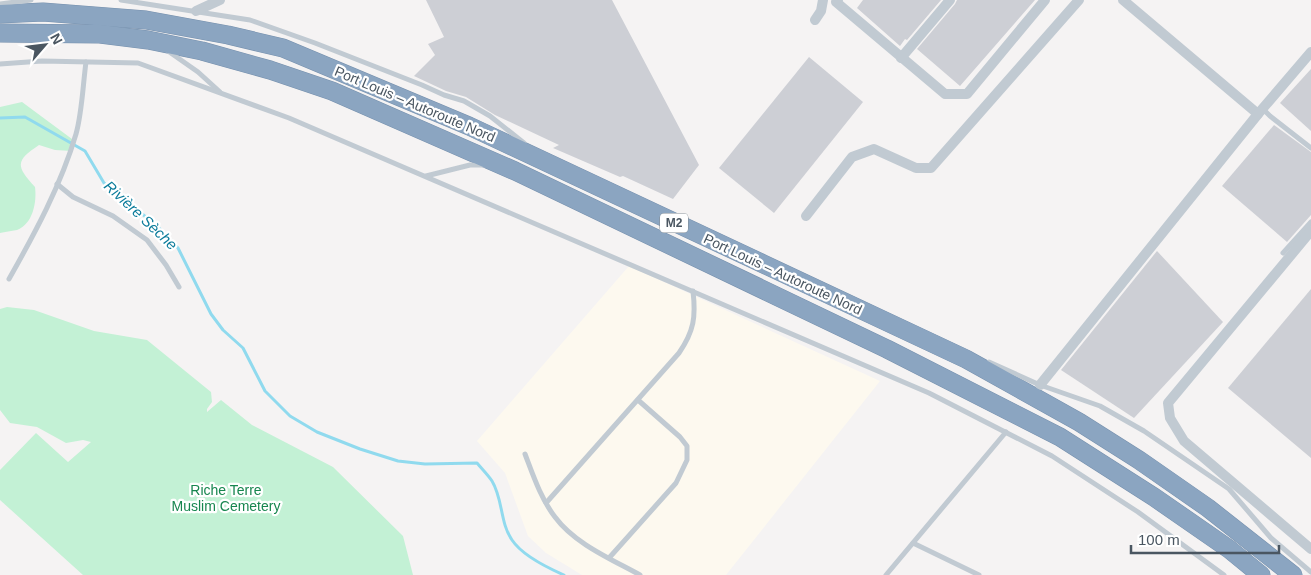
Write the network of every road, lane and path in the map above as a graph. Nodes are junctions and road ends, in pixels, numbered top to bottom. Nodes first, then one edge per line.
1 (31, 0) edge
2 (121, 0) edge
3 (220, 0) edge
4 (823, 0) edge
5 (838, 0) edge
6 (950, 0) edge
7 (1045, 0) edge
8 (1078, 0) edge
9 (1123, 0) edge
10 (141, 1) edge
11 (0, 4) edge
12 (196, 11) junction
13 (0, 14) edge
14 (815, 20) dead end
15 (0, 33) edge
16 (148, 40) junction
17 (1311, 52) edge
18 (901, 58) junction
19 (86, 62) junction
20 (0, 64) edge
21 (222, 94) junction
22 (1260, 111) junction
23 (1311, 148) edge
24 (552, 166) junction
25 (515, 172) junction
26 (425, 177) junction
27 (57, 184) junction
28 (806, 216) dead end
29 (1311, 222) edge
30 (1311, 231) edge
31 (1283, 253) dead end
32 (9, 279) dead end
33 (179, 287) dead end
34 (693, 291) junction
35 (893, 325) junction
36 (945, 342) dead end
37 (981, 359) dead end
38 (1040, 385) junction
39 (638, 400) junction
40 (1006, 432) junction
41 (525, 454) dead end
42 (546, 504) junction
43 (913, 543) junction
44 (1311, 549) edge
45 (609, 558) junction
46 (1311, 572) edge
47 (640, 575) edge
48 (886, 575) edge
49 (979, 575) edge
50 (1224, 575) edge
51 (1261, 575) edge
52 (1293, 575) edge

1 - 11 lane
2 - 10 lane
3 - 12 street
4 - 14 street
5 - 18 street
6 - 18 street
7 - 18 street
8 - 28 street
9 - 22 street
10 - 12 lane
12 - 24 lane
13 - 24 highway, Port Louis – Autoroute Nord / M2
15 - 16 highway, Port Louis – Autoroute Nord / M2
16 - 21 lane
16 - 25 highway, Port Louis – Autoroute Nord / M2
17 - 22 street
19 - 20 lane
19 - 21 lane
19 - 27 lane
21 - 26 lane
22 - 23 lane
22 - 38 street
24 - 35 highway, Port Louis – Autoroute Nord / M2
25 - 26 lane
25 - 51 highway, Port Louis – Autoroute Nord / M2
26 - 34 lane
27 - 32 lane
27 - 33 lane
29 - 31 lane
30 - 44 street
34 - 39 lane
34 - 40 lane
35 - 36 lane
35 - 52 highway, Port Louis – Autoroute Nord / M2
37 - 38 lane
38 - 46 lane
39 - 42 lane
39 - 45 lane
40 - 43 lane
40 - 50 lane
41 - 42 lane
42 - 45 lane
43 - 48 lane
43 - 49 lane
45 - 47 lane

